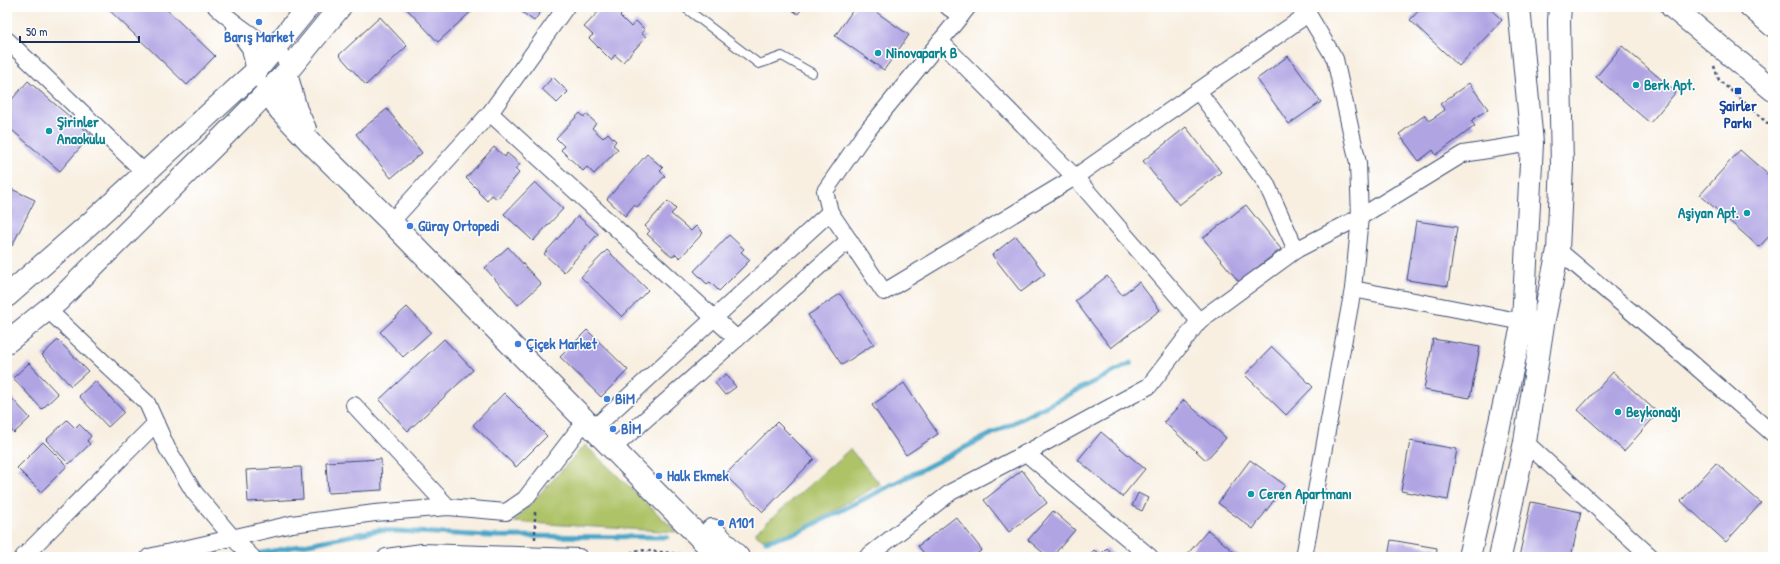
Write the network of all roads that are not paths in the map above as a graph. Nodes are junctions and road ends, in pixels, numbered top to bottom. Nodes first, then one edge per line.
1 (308, 7) edge
2 (340, 7) edge
3 (566, 7) edge
4 (684, 7) edge
5 (1519, 7) edge
6 (1560, 7) edge
7 (1672, 7) edge
8 (1751, 7) edge
9 (959, 10) edge
10 (1306, 10) edge
11 (221, 12) edge
12 (1773, 26) edge
13 (7, 40) edge
14 (940, 41) junction
15 (275, 48) junction
16 (255, 72) junction
17 (286, 73) junction
18 (812, 73) dead end
19 (1773, 90) edge
20 (268, 91) junction
21 (1198, 91) junction
22 (490, 113) junction
23 (311, 143) junction
24 (1532, 143) junction
25 (145, 173) junction
26 (1075, 177) junction
27 (830, 212) junction
28 (1360, 217) junction
29 (391, 222) junction
30 (849, 240) junction
31 (1296, 250) junction
32 (1558, 250) junction
33 (1353, 289) junction
34 (7, 296) edge
35 (48, 309) junction
36 (715, 318) junction
37 (1199, 321) junction
38 (1523, 322) junction
39 (737, 339) junction
40 (7, 342) edge
41 (354, 405) dead end
42 (156, 423) junction
43 (589, 425) junction
44 (1773, 434) edge
45 (1525, 442) junction
46 (612, 448) junction
47 (1026, 453) junction
48 (448, 507) junction
49 (232, 537) junction
50 (248, 553) edge
51 (424, 554) edge
52 (878, 554) edge
53 (24, 557) edge
54 (149, 557) edge
55 (386, 557) edge
56 (579, 557) edge
57 (719, 557) edge
58 (738, 557) edge
59 (1150, 557) edge
60 (1304, 557) edge
61 (1469, 557) edge
62 (1500, 557) edge
63 (1651, 557) edge

1 - 15 street
2 - 17 street
3 - 22 street
4 - 18 lane
5 - 24 street
6 - 32 street
7 - 19 street
8 - 12 street
9 - 14 street
10 - 21 street
10 - 28 street
11 - 15 street
11 - 16 street
13 - 25 street
14 - 26 street
14 - 27 street
15 - 16 street
15 - 17 street
16 - 20 street
16 - 25 street
17 - 20 street
17 - 23 street
20 - 23 street
20 - 35 street
21 - 26 street
21 - 31 street
22 - 29 street
22 - 36 street
23 - 29 street
24 - 28 street
24 - 38 street
25 - 34 street
26 - 30 street
26 - 37 street
27 - 30 street
27 - 36 street
28 - 31 street
28 - 33 street
29 - 43 street
30 - 39 street
31 - 37 street
32 - 44 street
32 - 45 street
33 - 38 street
33 - 60 street
35 - 40 street
35 - 42 street
36 - 39 street
36 - 43 street
37 - 47 street
38 - 61 street
39 - 46 street
41 - 48 street
42 - 49 street
42 - 53 street
43 - 46 street
43 - 48 street
45 - 62 street
45 - 63 street
46 - 57 street
46 - 58 street
47 - 52 street
47 - 59 street
48 - 49 street
49 - 50 street
49 - 54 street
51 - 55 street
51 - 56 street

